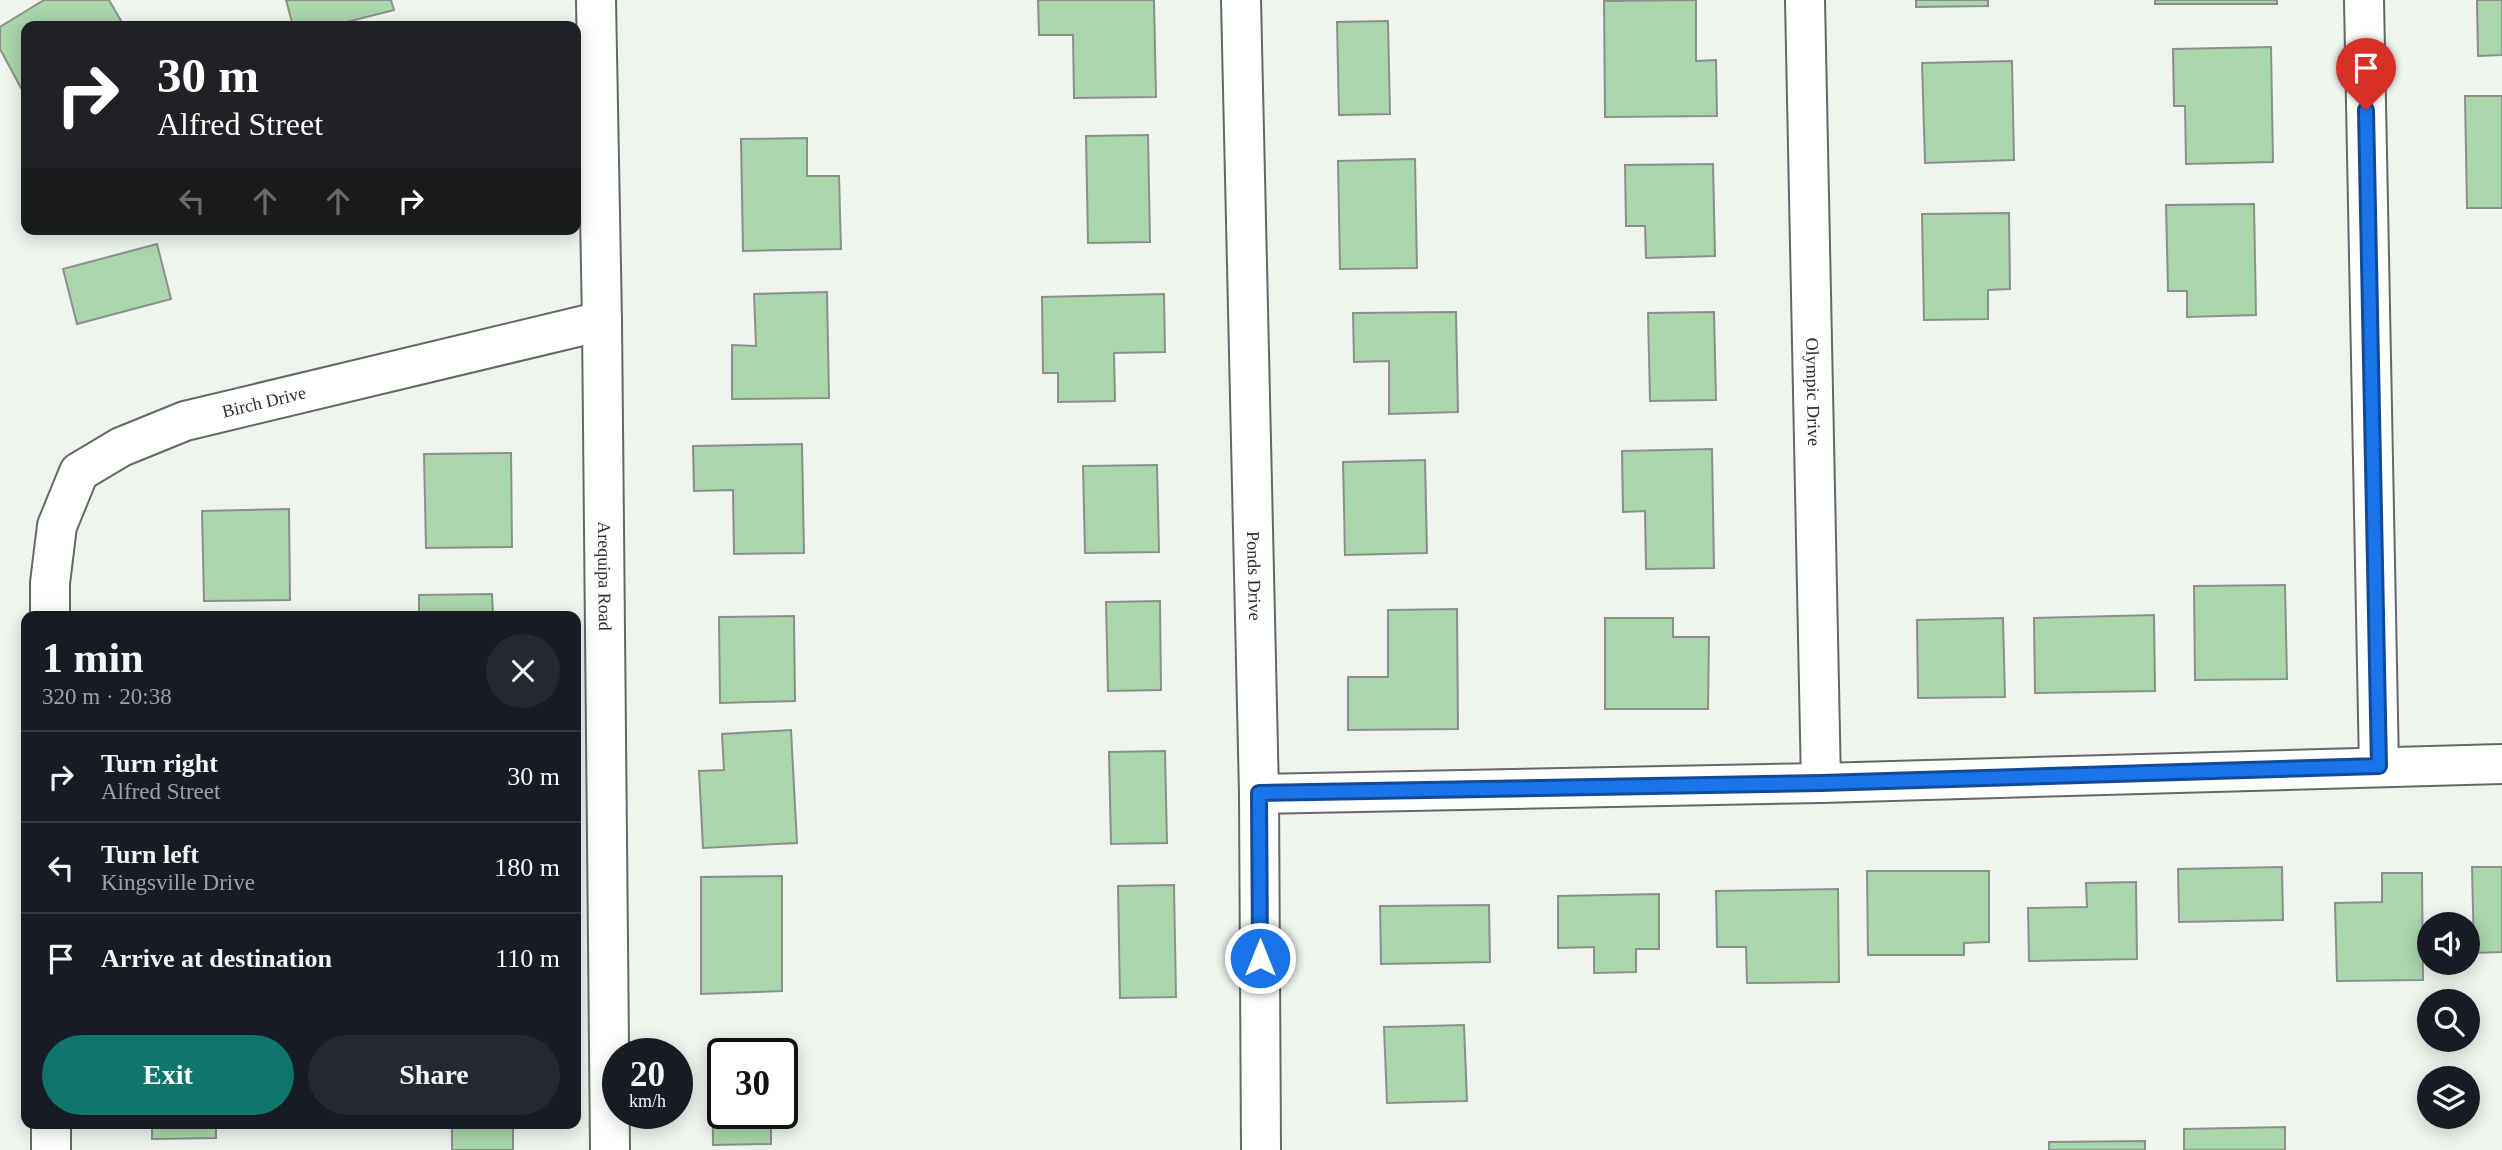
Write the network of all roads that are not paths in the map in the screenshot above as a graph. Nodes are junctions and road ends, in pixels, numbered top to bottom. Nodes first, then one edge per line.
1 (596, 0) edge
2 (1241, 0) edge
3 (1805, 0) edge
4 (2364, 0) edge
5 (602, 321) junction
6 (50, 611) edge
7 (2502, 764) edge
8 (2379, 766) junction
9 (1821, 783) junction
10 (1259, 793) junction
11 (51, 1129) edge
12 (51, 1150) edge
13 (610, 1150) edge
14 (1261, 1150) edge

1 - 5 street, Arequipa Road
2 - 10 street, Ponds Drive
3 - 9 street, Olympic Drive
4 - 8 street
5 - 6 street, Birch Drive
5 - 13 street, Arequipa Road
7 - 8 street
8 - 9 street
9 - 10 street
10 - 14 street, Ponds Drive
11 - 12 street

